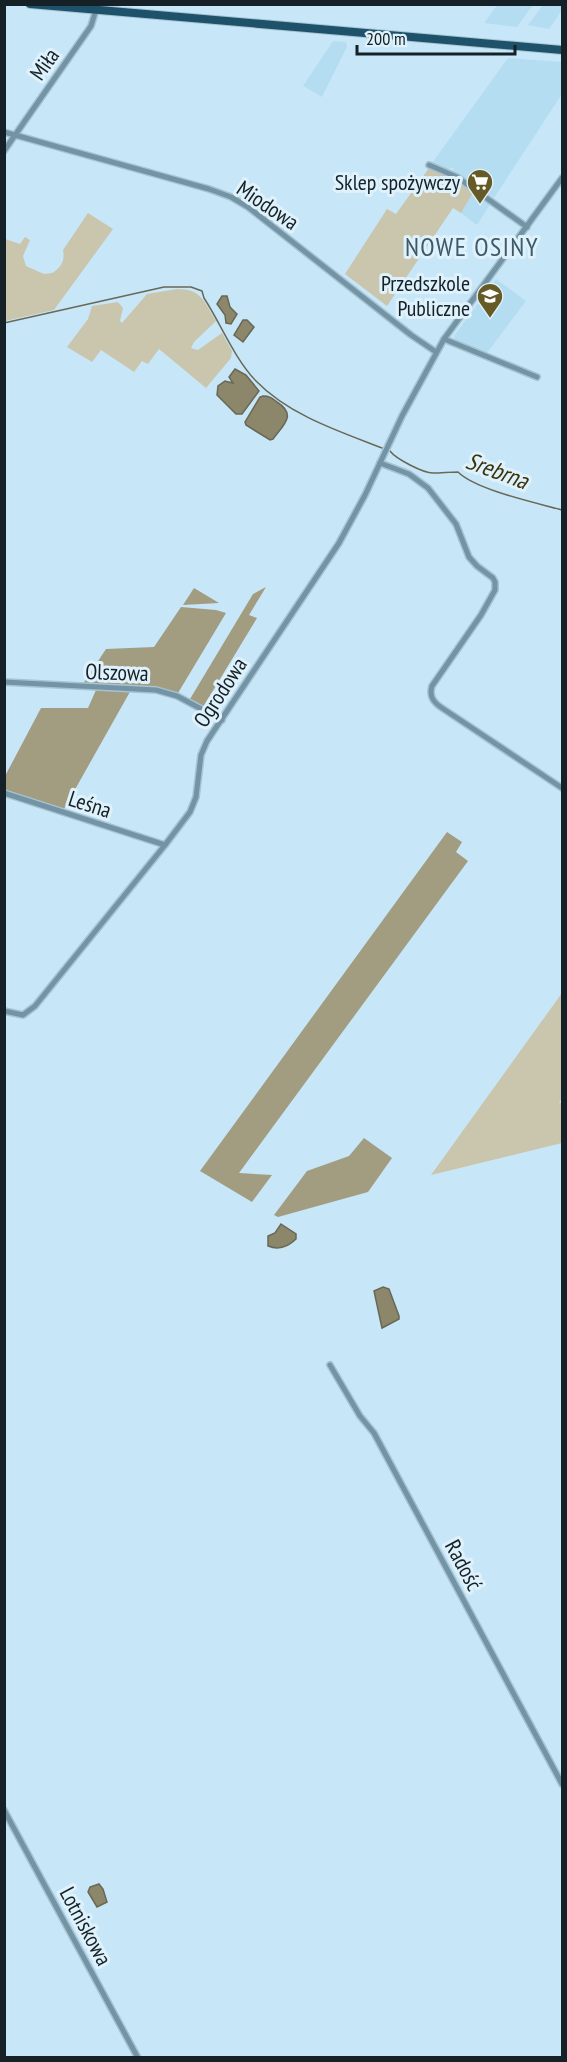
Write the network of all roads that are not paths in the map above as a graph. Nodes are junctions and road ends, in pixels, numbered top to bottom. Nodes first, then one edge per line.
1 (30, 4) edge
2 (102, 9) edge
3 (562, 50) edge
4 (4, 132) edge
5 (15, 135) junction
6 (4, 152) edge
7 (429, 165) dead end
8 (562, 178) edge
9 (527, 227) junction
10 (444, 339) junction
11 (436, 352) junction
12 (537, 377) dead end
13 (380, 463) junction
14 (4, 682) edge
15 (222, 720) junction
16 (562, 788) edge
17 (4, 793) edge
18 (165, 845) junction
19 (4, 1011) edge
20 (330, 1365) dead end
21 (562, 1784) edge
22 (4, 1810) edge
23 (138, 2058) edge

1 - 2 main road
2 - 3 main road
2 - 5 street, Miła
4 - 5 street, Miodowa
5 - 6 street, Miła
5 - 11 street, Miodowa
7 - 9 street
8 - 9 street, Ogrodowa
9 - 10 street, Ogrodowa
10 - 11 street, Ogrodowa
10 - 12 street
11 - 13 street, Ogrodowa
13 - 15 street, Ogrodowa
13 - 16 street
14 - 15 street, Olszowa
15 - 18 street, Ogrodowa
17 - 18 street, Leśna
18 - 19 street, Ogrodowa
20 - 21 street, Radość
22 - 23 street, Lotniskowa

